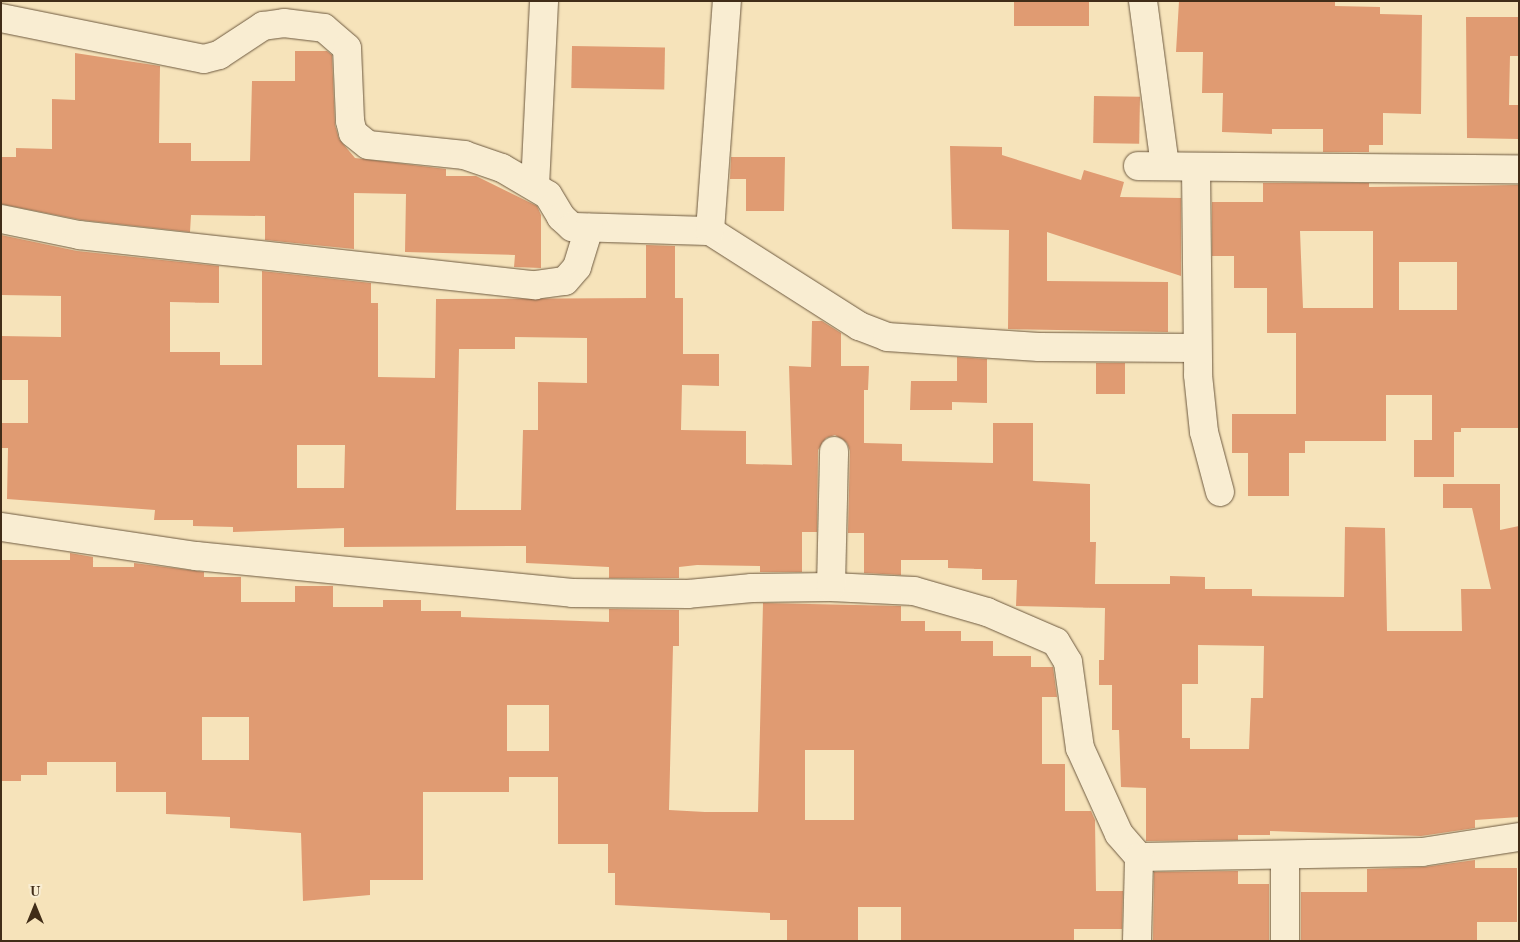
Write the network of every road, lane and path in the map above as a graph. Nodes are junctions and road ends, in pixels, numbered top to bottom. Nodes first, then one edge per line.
1 (544, 1) edge
2 (727, 1) edge
3 (1143, 1) edge
4 (1, 18) edge
5 (1138, 166) dead end
6 (1166, 166) junction
7 (1196, 168) junction
8 (1519, 169) edge
9 (535, 186) junction
10 (1, 219) edge
11 (589, 228) junction
12 (710, 231) junction
13 (1197, 348) junction
14 (834, 451) dead end
15 (1220, 492) dead end
16 (1, 527) edge
17 (831, 587) junction
18 (1519, 837) edge
19 (1139, 857) junction
20 (1285, 857) junction
21 (1137, 941) edge
22 (1285, 941) edge

1 - 9 street
2 - 12 street
3 - 6 street
4 - 9 street
5 - 6 street
6 - 7 street
7 - 8 street
7 - 13 street
9 - 11 street
10 - 11 street
11 - 12 street
12 - 13 street
13 - 15 street
14 - 17 street
16 - 17 street
17 - 19 street
18 - 20 street
19 - 20 street
19 - 21 street
20 - 22 street

